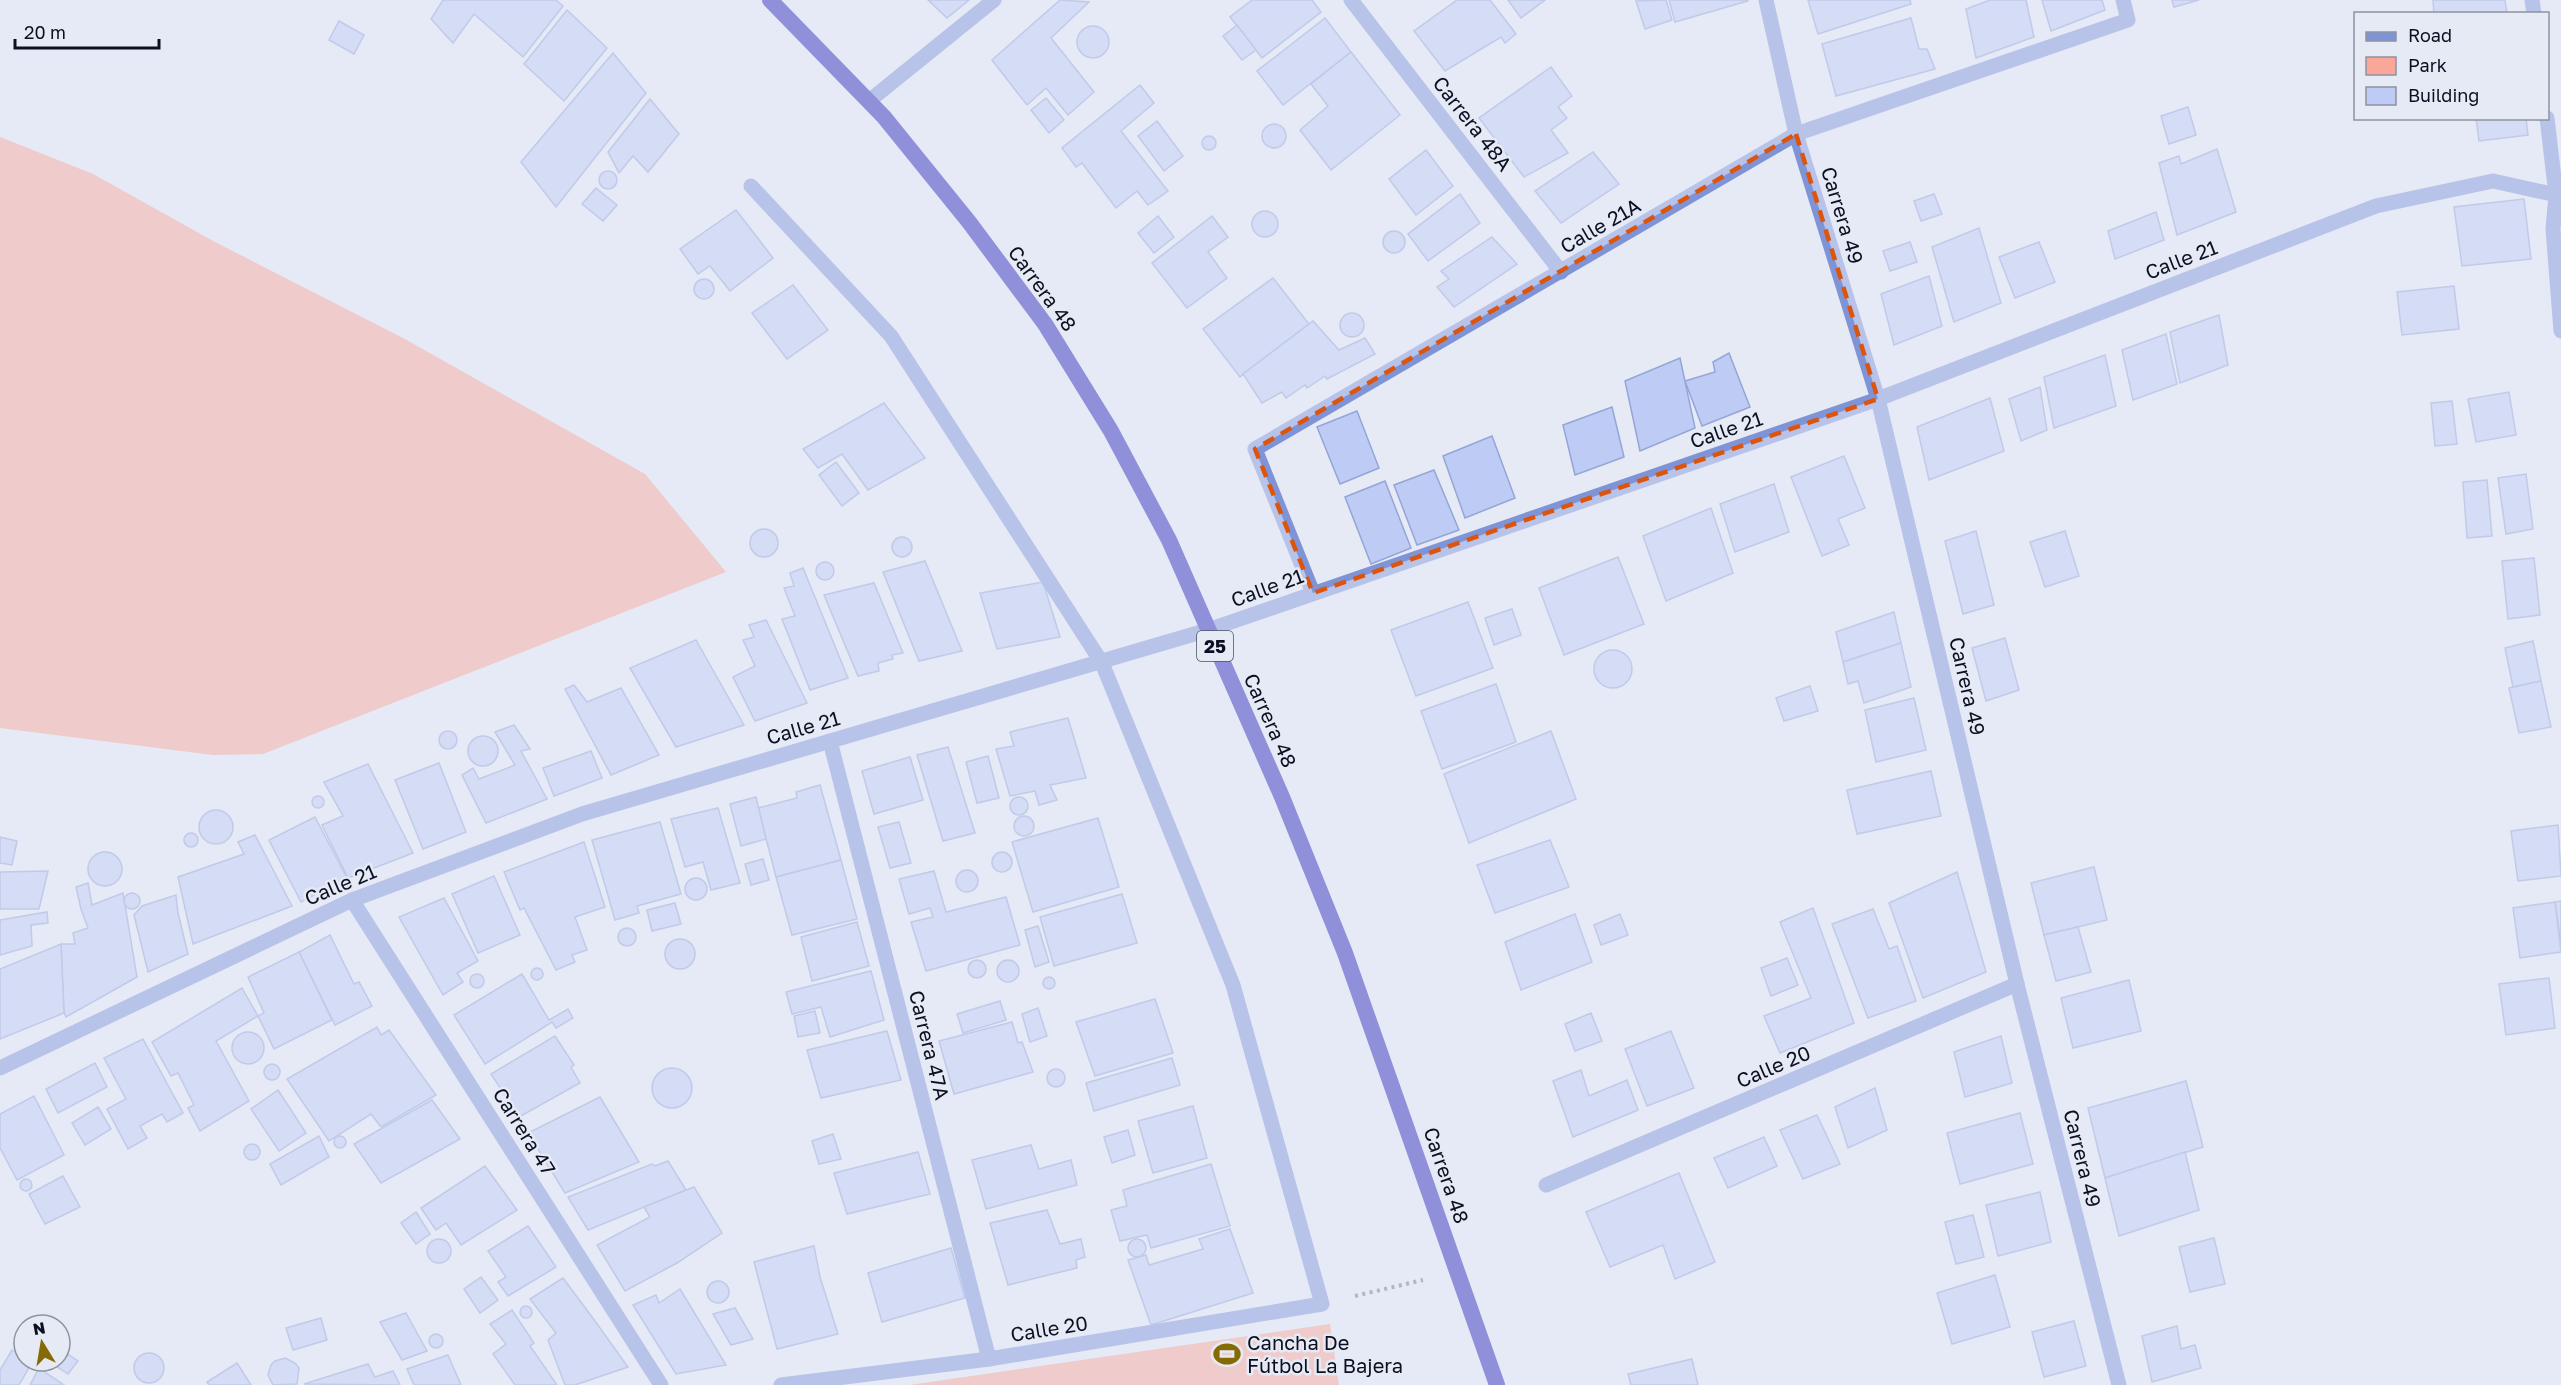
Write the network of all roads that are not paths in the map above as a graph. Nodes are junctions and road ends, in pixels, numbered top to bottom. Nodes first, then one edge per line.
1 (770, 0) edge
2 (994, 0) edge
3 (1351, 0) edge
4 (1766, 0) edge
5 (2123, 0) edge
6 (868, 102) junction
7 (2547, 120) edge
8 (1796, 134) junction
9 (751, 186) dead end
10 (2558, 196) edge
11 (1561, 272) junction
12 (2561, 331) edge
13 (1878, 399) junction
14 (1313, 593) junction
15 (1208, 630) junction
16 (1102, 663) junction
17 (830, 741) junction
18 (352, 900) junction
19 (2017, 984) junction
20 (0, 1068) edge
21 (1546, 1185) dead end
22 (989, 1359) junction
23 (661, 1385) edge
24 (781, 1385) edge
25 (1497, 1385) edge
26 (2119, 1385) edge

1 - 6 highway, Carrera 48 / 25
2 - 6 street
3 - 11 street, Carrera 48A
4 - 8 street, Carrera 49
5 - 8 street, Calle 21A
6 - 15 highway, Carrera 48 / 25
7 - 10 street
8 - 11 street, Calle 21A
8 - 13 street, Carrera 49
9 - 16 street
10 - 12 street
10 - 13 street, Calle 21
11 - 14 street, Calle 21A
13 - 14 street, Calle 21
13 - 19 street, Carrera 49
14 - 15 street, Calle 21
15 - 16 street, Calle 21
15 - 25 highway, Carrera 48 / 25
16 - 17 street, Calle 21
16 - 22 street, Calle 20
17 - 18 street, Calle 21
17 - 22 street, Carrera 47A
18 - 20 street, Calle 21
18 - 23 street, Carrera 47
19 - 21 street, Calle 20
19 - 26 street, Carrera 49
22 - 24 street, Calle 20

